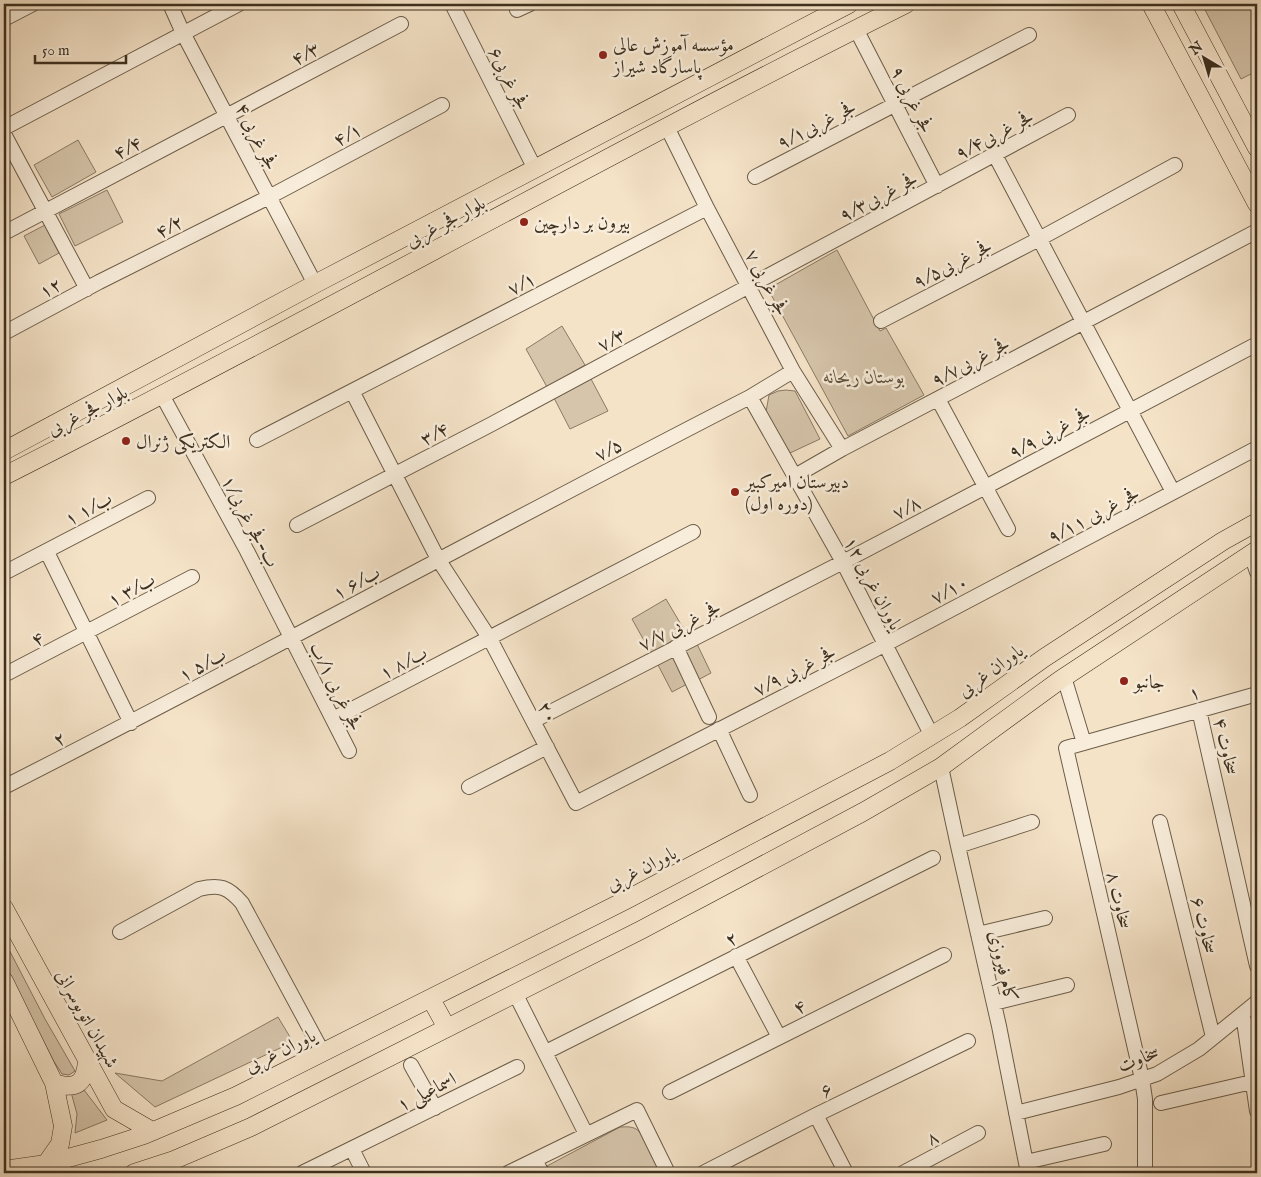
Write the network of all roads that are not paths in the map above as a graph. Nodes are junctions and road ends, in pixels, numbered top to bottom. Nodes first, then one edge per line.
1 (33, 4) edge
2 (170, 4) edge
3 (239, 4) edge
4 (452, 4) edge
5 (530, 4) edge
6 (906, 4) edge
7 (1151, 4) edge
8 (1181, 4) edge
9 (846, 5) edge
10 (517, 10) dead end
11 (4, 19) edge
12 (400, 24) dead end
13 (856, 29) junction
14 (183, 33) junction
15 (1029, 35) dead end
16 (757, 52) junction
17 (768, 75) junction
18 (442, 105) dead end
19 (895, 105) junction
20 (227, 116) junction
21 (1068, 116) dead end
22 (667, 127) junction
23 (4, 128) edge
24 (4, 134) edge
25 (1257, 148) edge
26 (995, 155) junction
27 (1175, 165) dead end
28 (535, 169) junction
29 (755, 177) dead end
30 (937, 186) junction
31 (269, 197) junction
32 (1257, 204) edge
33 (707, 208) junction
34 (45, 212) junction
35 (1257, 232) edge
36 (4, 233) edge
37 (1039, 239) junction
38 (316, 284) junction
39 (749, 286) junction
40 (87, 289) junction
41 (881, 321) dead end
42 (1084, 323) junction
43 (4, 333) edge
44 (1257, 344) edge
45 (793, 370) junction
46 (352, 391) junction
47 (162, 395) junction
48 (750, 397) junction
49 (938, 399) junction
50 (1130, 411) junction
51 (490, 425) joint
52 (258, 440) dead end
53 (1257, 448) edge
54 (842, 449) junction
55 (4, 451) edge
56 (396, 474) junction
57 (4, 476) edge
58 (795, 476) junction
59 (986, 486) junction
60 (1173, 492) junction
61 (148, 498) dead end
62 (1257, 522) edge
63 (297, 525) dead end
64 (1008, 529) dead end
65 (693, 532) dead end
66 (47, 552) junction
67 (1254, 552) edge
68 (438, 559) junction
69 (843, 562) junction
70 (1030, 568) joint
71 (1257, 572) edge
72 (4, 573) edge
73 (192, 577) dead end
74 (1117, 611) junction
75 (87, 633) junction
76 (1131, 633) junction
77 (291, 638) junction
78 (490, 639) junction
79 (886, 644) junction
80 (676, 647) junction
81 (4, 675) edge
82 (1064, 677) junction
83 (1257, 698) edge
84 (1199, 710) junction
85 (709, 717) dead end
86 (333, 719) junction
87 (533, 721) junction
88 (131, 722) junction
89 (719, 730) junction
90 (932, 736) junction
91 (1084, 742) junction
92 (547, 747) junction
93 (349, 751) dead end
94 (941, 767) junction
95 (4, 787) edge
96 (469, 787) dead end
97 (750, 794) dead end
98 (576, 803) joint
99 (1032, 822) dead end
100 (1160, 822) dead end
101 (958, 846) junction
102 (933, 858) dead end
103 (4, 908) edge
104 (1045, 918) dead end
105 (120, 932) dead end
106 (978, 934) junction
107 (944, 955) dead end
108 (736, 956) junction
109 (1257, 966) edge
110 (4, 981) edge
111 (1067, 985) dead end
112 (515, 993) junction
113 (431, 999) junction
114 (1257, 1002) edge
115 (994, 1003) junction
116 (1243, 1014) junction
117 (447, 1028) junction
118 (779, 1037) junction
119 (1213, 1037) junction
120 (968, 1041) dead end
121 (546, 1052) junction
122 (323, 1053) junction
123 (87, 1061) junction
124 (411, 1065) dead end
125 (518, 1067) dead end
126 (1142, 1079) junction
127 (1252, 1082) junction
128 (54, 1083) junction
129 (670, 1092) dead end
130 (1161, 1103) dead end
131 (1257, 1106) edge
132 (435, 1108) junction
133 (1016, 1113) junction
134 (816, 1115) junction
135 (152, 1131) junction
136 (978, 1133) dead end
137 (586, 1134) junction
138 (1104, 1144) dead end
139 (352, 1150) junction
140 (535, 1160) junction
141 (46, 1164) junction
142 (1027, 1167) edge
143 (4, 1170) edge
144 (134, 1173) edge
145 (302, 1173) edge
146 (364, 1173) edge
147 (508, 1173) edge
148 (542, 1173) edge
149 (668, 1173) edge
150 (703, 1173) edge
151 (846, 1173) edge
152 (903, 1173) edge
153 (1145, 1173) edge

1 - 11 street
2 - 14 street, ۴ فجر غربی
3 - 14 street
4 - 28 street, فجر غربی۶
5 - 10 street
6 - 13 main road, بلوار فجر غربی
7 - 32 main road
8 - 25 main road
9 - 16 main road, بلوار فجر غربی
12 - 20 street, ۴/۳
13 - 17 main road, بلوار فجر غربی
13 - 19 street, ۹ فجر غربی
14 - 20 street, ۴ فجر غربی
14 - 23 street
15 - 19 street, فجر غربی۹/۱
16 - 17 main road
16 - 28 main road, بلوار فجر غربی
17 - 22 main road, بلوار فجر غربی
18 - 31 street, ۴/۱
19 - 29 street, فجر غربی۹/۱
19 - 30 street, ۹ فجر غربی
20 - 31 street, ۴ فجر غربی
20 - 34 street, ۴/۴
21 - 26 street, فجر غربی۹/۴
22 - 33 street, ۷ فجر غربی
22 - 47 main road, بلوار فجر غربی
24 - 34 street
26 - 30 street, فجر غربی۹/۴
26 - 37 street
27 - 37 street, فجر غربی۹/۵
28 - 38 main road, بلوار فجر غربی
30 - 39 street, فجر غربی۹/۳
31 - 38 street, ۴ فجر غربی
31 - 40 street, ۴/۲
33 - 39 street, ۷ فجر غربی
33 - 46 street, ۷/۱
34 - 36 street, ۴/۴
34 - 40 street
35 - 42 street, فجر غربی۹/۷
37 - 41 street, فجر غربی۹/۵
37 - 42 street
38 - 55 main road, بلوار فجر غربی
39 - 45 street, ۷ فجر غربی
39 - 51 street, ۷/۳
40 - 43 street, ۱۲
42 - 49 street, فجر غربی۹/۷
42 - 50 street
44 - 50 street, ۹/۹ فجر غربی
45 - 48 street, ۷/۵
45 - 54 street, ۷ فجر غربی
46 - 52 street, ۷/۱
46 - 56 street, ۲۰
47 - 57 main road, بلوار فجر غربی
47 - 77 street, ۱/ب-فجر غربی
48 - 58 street, ۱۲ یاوران غربی
48 - 68 street, ۷/۵
49 - 54 street, فجر غربی۹/۷
49 - 59 street
50 - 59 street, ۹/۹ فجر غربی
50 - 60 street
51 - 56 street, ۳/۴
53 - 60 street, ۹/۱۱ فجر غربی
54 - 58 street, فجر غربی۹/۷
56 - 63 street, ۳/۴
56 - 68 street, ۲۰
58 - 69 street, ۱۲ یاوران غربی
59 - 64 street
59 - 69 street, ۷/۸
60 - 70 street, ۹/۱۱ فجر غربی
61 - 66 street, ۱ ب/۱
62 - 74 main road, یاوران غربی
65 - 78 street, ۱ ب/۸
66 - 72 street
66 - 75 street
67 - 71 street
67 - 76 main road
68 - 77 street, ۱ ب/۶
68 - 78 street, ۲۰
69 - 79 street, ۱۲ یاوران غربی
69 - 80 street, ۷/۷ فجر غربی
70 - 79 street, ۷/۱۰
73 - 75 street, ۱ ب/۳
74 - 76 main road
74 - 90 main road, یاوران غربی
75 - 81 street, ۴
75 - 88 street
76 - 82 main road
77 - 86 street, فجر غربی ۱/ب
77 - 88 street, ۱ ب/۵
78 - 86 street, ۱ ب/۸
78 - 87 street, ۲۰
79 - 89 street, ۷/۹ فجر غربی
79 - 90 street, ۱۲ یاوران غربی
80 - 85 street
80 - 87 street, ۷/۷ فجر غربی
82 - 91 street
82 - 94 main road
83 - 84 street, ۱
84 - 91 street, ۱
84 - 109 street, سخاوت ۴
86 - 93 street, فجر غربی ۱/ب
87 - 92 street, ۲۰
88 - 95 street, ۲
89 - 97 street
89 - 98 street, ۷/۹ فجر غربی
90 - 113 main road, یاوران غربی
91 - 126 street, سخاوت ۸
92 - 96 street
92 - 98 street, ۲۰
94 - 101 street, کام فیروزی
94 - 112 main road
99 - 101 street
100 - 119 street, سخاوت ۶
101 - 106 street, کام فیروزی
102 - 108 street, ۲
103 - 123 main road, شهیدان اتوبوسرانی
104 - 106 street
105 - 122 street
106 - 115 street, کام فیروزی
107 - 118 street, ۴
108 - 118 street
108 - 121 street, ۲
110 - 128 main road
111 - 115 street
112 - 117 main road
112 - 121 street
113 - 117 main road
113 - 122 main road, یاوران غربی
114 - 116 street, سخاوت
115 - 133 street, کام فیروزی
116 - 119 street, سخاوت
116 - 127 street
117 - 144 main road
118 - 129 street, ۴
119 - 126 street, سخاوت
120 - 134 street, ۶
121 - 137 street
122 - 135 main road, یاوران غربی
123 - 128 main road
123 - 135 main road, شهیدان اتوبوسرانی
124 - 132 street
125 - 132 street, اسماعیلی ۱
126 - 133 street, سخاوت
126 - 153 street
127 - 130 street
127 - 131 street
128 - 141 main road
132 - 139 street, اسماعیلی ۱
133 - 142 street, کام فیروزی
134 - 150 street, ۶
134 - 151 street
135 - 141 main road, یاوران غربی
136 - 152 street, ۸
137 - 140 street
137 - 149 street
138 - 142 street
139 - 145 street, اسماعیلی ۱
139 - 146 street
140 - 147 street
140 - 148 street
141 - 143 main road, یاوران غربی

